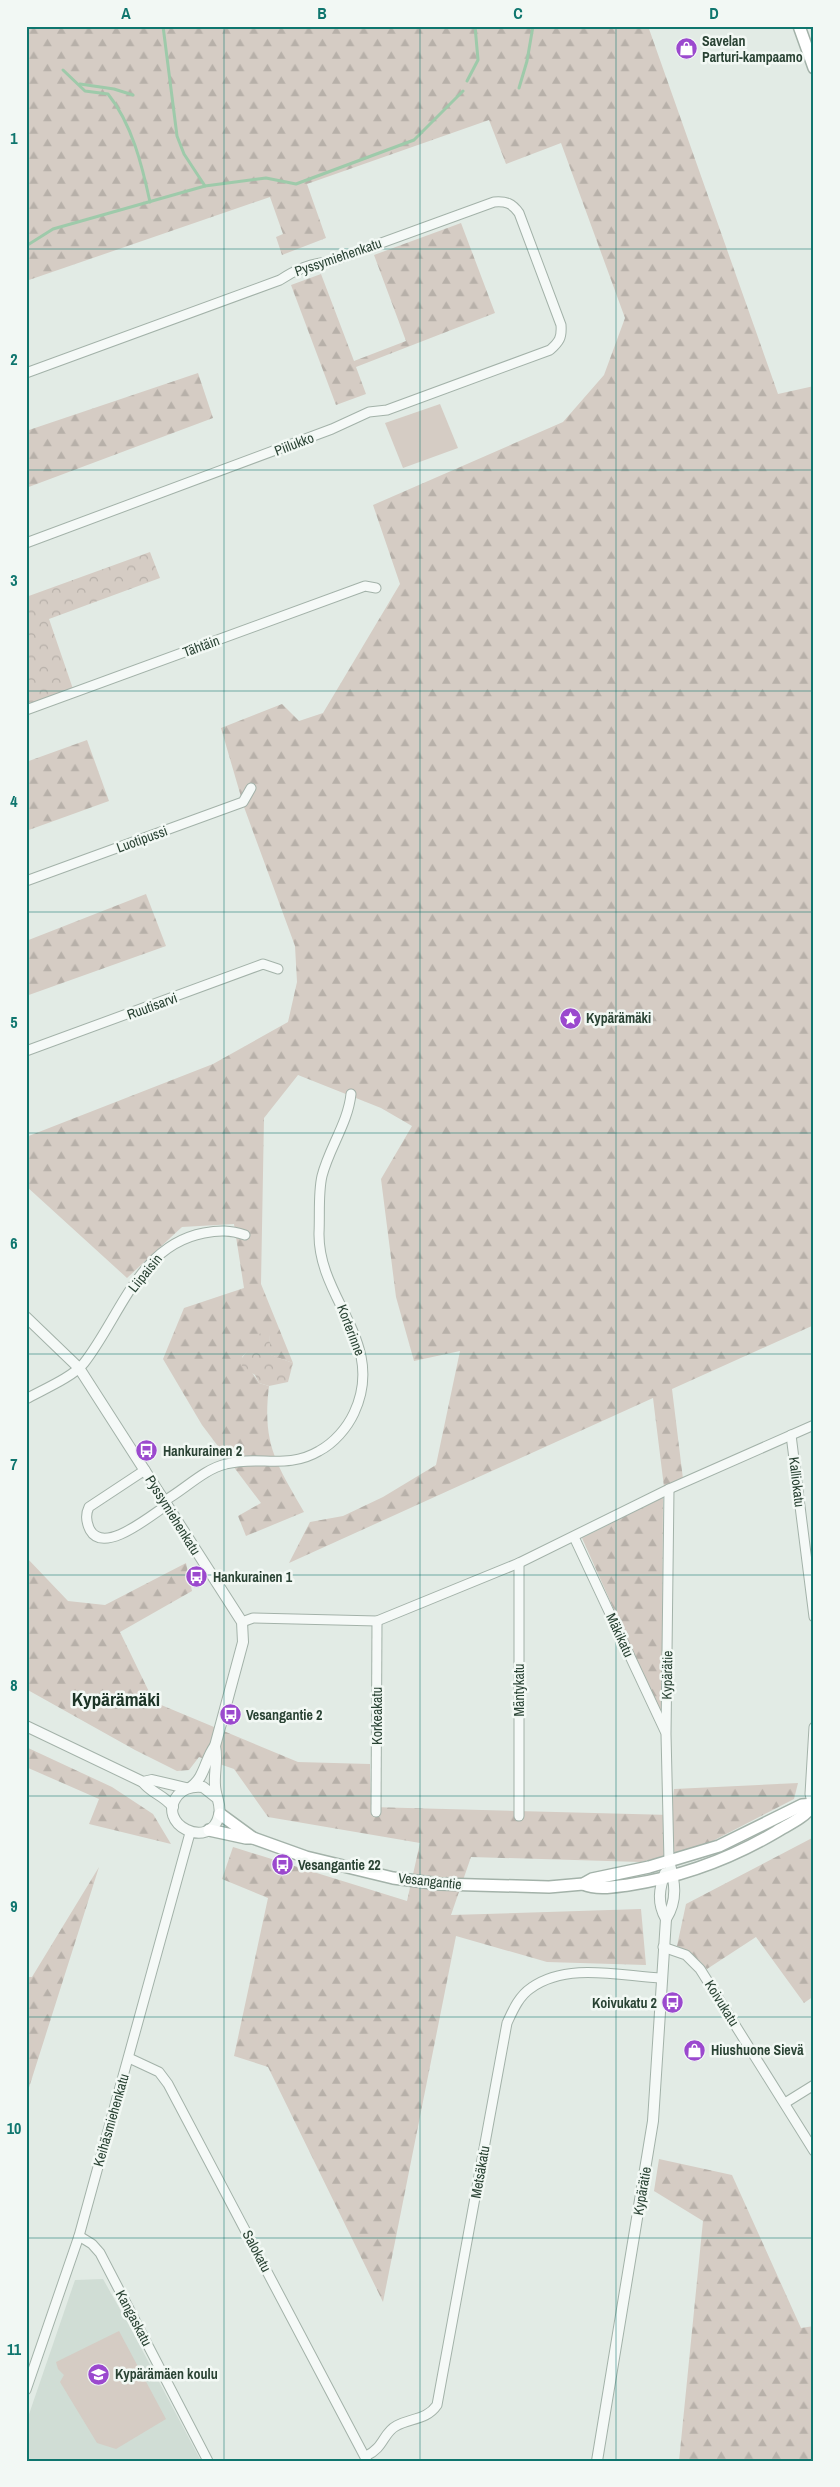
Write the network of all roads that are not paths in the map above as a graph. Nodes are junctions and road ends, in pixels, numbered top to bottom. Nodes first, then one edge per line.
1 (798, 26) edge
2 (814, 68) edge
3 (559, 343) joint
4 (26, 373) edge
5 (26, 543) edge
6 (376, 588) dead end
7 (26, 710) edge
8 (251, 788) dead end
9 (26, 882) edge
10 (278, 969) dead end
11 (26, 1051) edge
12 (351, 1094) dead end
13 (245, 1235) dead end
14 (26, 1317) edge
15 (79, 1368) junction
16 (26, 1400) edge
17 (814, 1425) edge
18 (791, 1436) junction
19 (145, 1470) junction
20 (669, 1489) junction
21 (166, 1503) junction
22 (574, 1537) junction
23 (519, 1563) junction
24 (814, 1617) edge
25 (377, 1621) junction
26 (242, 1622) junction
27 (26, 1726) edge
28 (814, 1727) edge
29 (666, 1734) junction
30 (215, 1746) junction
31 (142, 1782) junction
32 (189, 1788) junction
33 (217, 1798) junction
34 (813, 1804) edge
35 (173, 1807) junction
36 (376, 1812) dead end
37 (220, 1814) junction
38 (519, 1816) dead end
39 (209, 1830) junction
40 (190, 1833) junction
41 (253, 1838) junction
42 (669, 1861) junction
43 (668, 1878) junction
44 (583, 1884) junction
45 (666, 1919) junction
46 (663, 1947) junction
47 (662, 1978) junction
48 (129, 2058) junction
49 (814, 2085) edge
50 (785, 2103) junction
51 (814, 2152) edge
52 (78, 2236) junction
53 (26, 2390) edge
54 (366, 2458) edge
55 (208, 2461) edge
56 (597, 2461) edge

1 - 2 main road
3 - 4 street, Pyssymiehenkatu
3 - 5 street, Piilukko
6 - 7 street, Tähtäin
8 - 9 street, Luotipussi
10 - 11 street, Ruutisarvi
12 - 21 street, Korterinne
13 - 15 street, Liipaisin
14 - 15 street, Pyssymiehenkatu
15 - 16 street
15 - 19 street, Pyssymiehenkatu
17 - 18 street
18 - 20 street
18 - 24 street, Kalliokatu
19 - 21 street, Pyssymiehenkatu
19 - 21 street, Korterinne
20 - 22 street
20 - 29 street, Kypärätie
21 - 26 street, Pyssymiehenkatu
22 - 23 street
22 - 29 street, Mäkikatu
23 - 25 street
23 - 38 street, Mäntykatu
25 - 26 street
25 - 36 street, Korkeakatu
26 - 30 street
27 - 31 street
28 - 34 street
29 - 42 street, Kypärätie
30 - 32 street
30 - 33 street
31 - 32 street
31 - 35 street
32 - 33 street
32 - 35 street
33 - 37 street
34 - 42 main road, Vesangantie
34 - 43 main road, Vesangantie
35 - 40 street
37 - 39 street
37 - 41 main road, Vesangantie
39 - 40 street
39 - 41 main road, Vesangantie
40 - 48 street, Keihäsmiehenkatu
41 - 44 main road, Vesangantie
42 - 43 street, Kypärätie
42 - 44 main road, Vesangantie
43 - 44 main road, Vesangantie
43 - 45 street, Kypärätie
43 - 45 street, Kypärätie
45 - 46 street, Kypärätie
46 - 47 street, Kypärätie
46 - 50 street, Koivukatu
47 - 54 street, Metsäkatu
47 - 56 street, Kypärätie
48 - 52 street, Keihäsmiehenkatu
48 - 54 street, Salokatu
49 - 50 street
50 - 51 street, Koivukatu
52 - 53 street, Keihäsmiehenkatu
52 - 55 street, Kangaskatu

